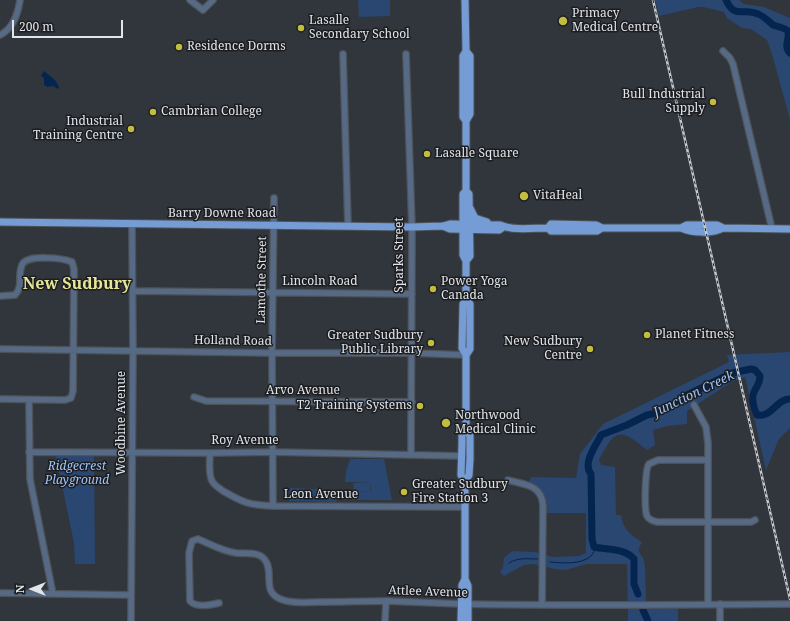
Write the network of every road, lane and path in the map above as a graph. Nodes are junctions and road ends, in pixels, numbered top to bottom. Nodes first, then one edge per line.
1 (20, 0) edge
2 (190, 0) edge
3 (213, 0) edge
4 (465, 0) edge
5 (0, 35) edge
6 (723, 51) dead end
7 (343, 54) dead end
8 (406, 54) dead end
9 (466, 191) junction
10 (274, 198) dead end
11 (469, 206) junction
12 (0, 222) edge
13 (132, 224) junction
14 (274, 225) junction
15 (496, 225) junction
16 (348, 226) junction
17 (412, 227) junction
18 (466, 227) junction
19 (505, 227) junction
20 (772, 229) junction
21 (790, 229) edge
22 (480, 230) junction
23 (470, 246) junction
24 (466, 261) junction
25 (133, 291) junction
26 (273, 292) junction
27 (412, 294) junction
28 (0, 296) edge
29 (0, 349) edge
30 (73, 350) junction
31 (133, 350) junction
32 (272, 353) junction
33 (411, 353) junction
34 (466, 355) junction
35 (194, 397) dead end
36 (0, 399) edge
37 (29, 400) junction
38 (273, 402) junction
39 (412, 402) junction
40 (694, 405) dead end
41 (466, 429) junction
42 (29, 452) junction
43 (133, 452) junction
44 (273, 452) junction
45 (210, 453) junction
46 (411, 455) junction
47 (462, 456) junction
48 (708, 460) junction
49 (508, 480) dead end
50 (465, 482) junction
51 (273, 506) junction
52 (465, 507) junction
53 (755, 520) dead end
54 (709, 522) junction
55 (0, 593) edge
56 (53, 594) junction
57 (131, 595) junction
58 (386, 601) junction
59 (219, 604) dead end
60 (465, 604) junction
61 (708, 604) junction
62 (720, 604) junction
63 (790, 604) edge
64 (542, 605) junction
65 (131, 621) edge
66 (385, 621) edge
67 (461, 621) edge
68 (468, 621) edge
69 (720, 621) edge

1 - 5 street
2 - 3 street
4 - 9 main road
6 - 20 street
7 - 16 street
8 - 17 street, Sparks Street
9 - 11 main road
9 - 18 main road
10 - 14 street, Lamothe Street
11 - 15 main road
11 - 18 main road
12 - 13 main road, Barry Downe Road
13 - 14 main road, Barry Downe Road
13 - 25 street, Woodbine Avenue
14 - 16 main road, Barry Downe Road
14 - 26 street, Lamothe Street
15 - 18 main road, Barry Downe Road
15 - 19 main road, Barry Downe Road
16 - 17 main road, Barry Downe Road
17 - 18 main road, Barry Downe Road
17 - 27 street, Sparks Street
18 - 22 main road, Barry Downe Road
18 - 23 main road
18 - 24 main road
19 - 20 main road, Barry Downe Road
19 - 22 main road, Barry Downe Road
20 - 21 main road, Barry Downe Road
22 - 23 main road
23 - 24 main road
24 - 34 main road
25 - 26 street, Lincoln Road
25 - 31 street, Woodbine Avenue
26 - 27 street, Lincoln Road
26 - 32 street, Lamothe Street
27 - 33 street, Sparks Street
28 - 30 street
29 - 30 street, Holland Road
30 - 31 street, Holland Road
30 - 37 street
31 - 32 street, Holland Road
31 - 43 street, Woodbine Avenue
32 - 33 street, Holland Road
32 - 38 street, Lamothe Street
33 - 34 street, Holland Road
33 - 39 street, Sparks Street
34 - 41 main road
35 - 38 street, Arvo Avenue
36 - 37 street
37 - 42 street
38 - 39 street, Arvo Avenue
38 - 44 street, Lamothe Street
39 - 46 street, Sparks Street
40 - 48 street
41 - 47 main road
41 - 50 main road
42 - 43 street, Roy Avenue
42 - 56 street
43 - 45 street, Roy Avenue
43 - 57 street, Woodbine Avenue
44 - 45 street, Roy Avenue
44 - 46 street, Roy Avenue
44 - 51 street, Lamothe Street
45 - 51 street, Leon Avenue
46 - 47 street, Roy Avenue
47 - 50 main road
48 - 54 street
48 - 54 street
49 - 64 street
50 - 52 main road
51 - 52 street, Leon Avenue
52 - 60 main road
53 - 54 street
54 - 61 street
55 - 56 street
56 - 57 street
57 - 65 street, Woodbine Avenue
58 - 59 street, Attlee Avenue
58 - 60 street, Attlee Avenue
58 - 66 street
60 - 64 street, Attlee Avenue
60 - 67 main road
60 - 68 main road
61 - 62 street, Attlee Avenue
61 - 64 street, Attlee Avenue
62 - 63 street, Attlee Avenue
62 - 69 street

